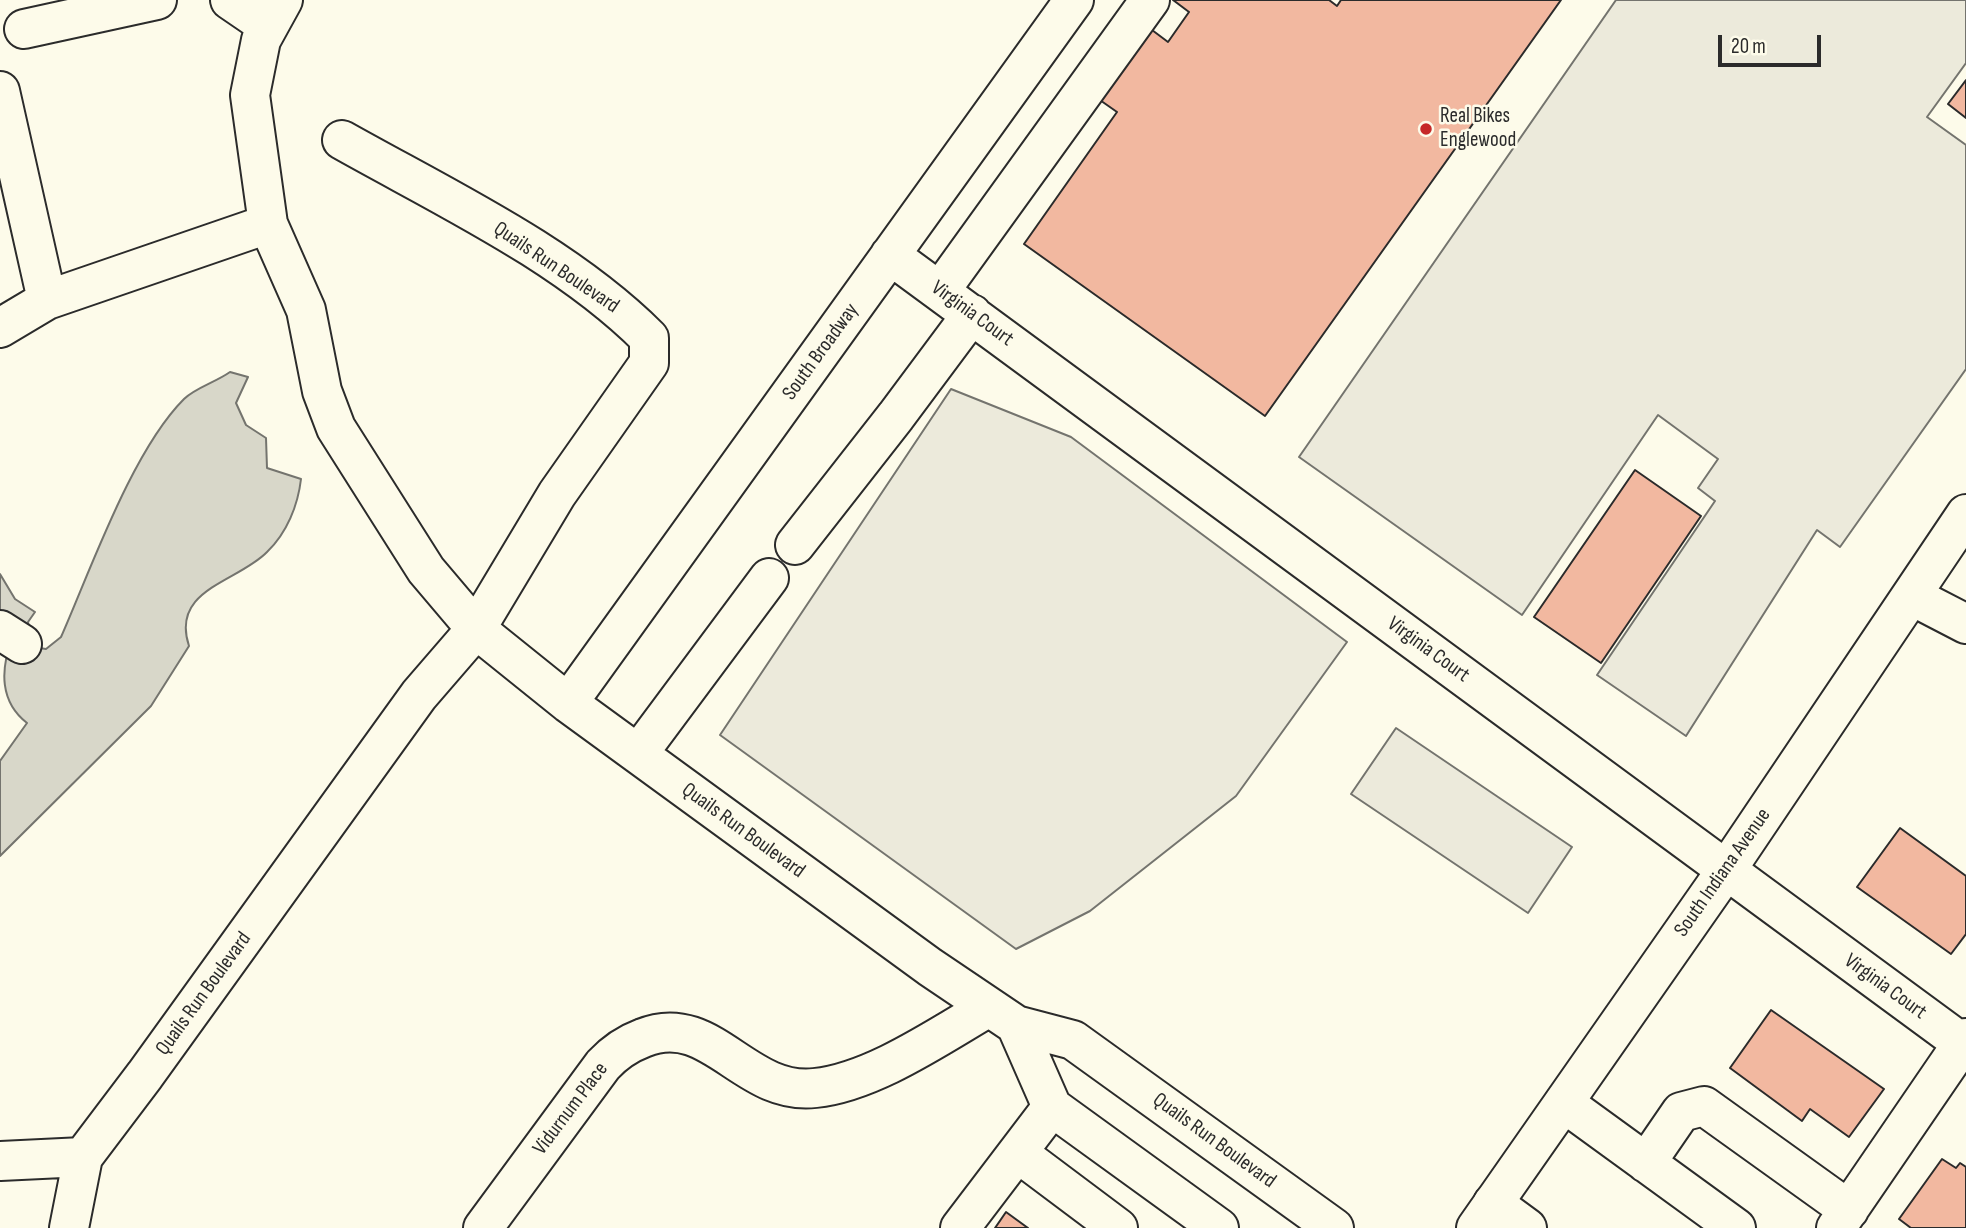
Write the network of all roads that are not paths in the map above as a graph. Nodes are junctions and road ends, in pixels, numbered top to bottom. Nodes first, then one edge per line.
1 (157, 0) edge
2 (230, 0) edge
3 (1074, 0) edge
4 (1150, 0) edge
5 (275, 13) edge
6 (24, 29) dead end
7 (0, 91) edge
8 (342, 141) dead end
9 (268, 223) junction
10 (890, 255) junction
11 (940, 291) junction
12 (47, 300) junction
13 (972, 314) junction
14 (0, 328) edge
15 (1966, 514) edge
16 (795, 545) dead end
17 (769, 578) dead end
18 (1912, 596) junction
19 (1966, 624) edge
20 (476, 629) junction
21 (568, 703) junction
22 (638, 754) junction
23 (1727, 869) junction
24 (1002, 1016) junction
25 (1965, 1043) edge
26 (1564, 1103) junction
27 (1052, 1107) junction
28 (1018, 1153) junction
29 (83, 1157) junction
30 (0, 1161) edge
31 (1646, 1163) junction
32 (1485, 1216) edge
33 (1842, 1219) edge
34 (69, 1228) edge
35 (482, 1228) edge
36 (960, 1228) edge
37 (1118, 1228) edge
38 (1219, 1228) edge
39 (1334, 1228) edge
40 (1527, 1228) edge
41 (1735, 1228) edge

1 - 6 street
2 - 5 street
3 - 10 street, South Broadway
4 - 11 street
5 - 9 street, Quails Run Boulevard
7 - 12 street
8 - 20 street, Quails Run Boulevard
9 - 12 street
9 - 20 street, Quails Run Boulevard
10 - 11 street, Virginia Court
10 - 21 street, South Broadway
11 - 13 street, Virginia Court
12 - 14 street
13 - 16 street
13 - 23 street, Virginia Court
15 - 18 street, South Indiana Avenue
17 - 22 street
18 - 19 street
18 - 23 street, South Indiana Avenue
20 - 21 street, Quails Run Boulevard
20 - 29 street, Quails Run Boulevard
21 - 22 street, Quails Run Boulevard
22 - 24 street, Quails Run Boulevard
23 - 25 street, Virginia Court
23 - 26 street, South Indiana Avenue
24 - 27 street
24 - 35 street, Vidurnum Place
24 - 39 street, Quails Run Boulevard
25 - 33 street
26 - 31 street
26 - 32 street, South Indiana Avenue
27 - 28 street
27 - 38 street
28 - 36 street
28 - 37 street
29 - 30 street
29 - 34 street, Quails Run Boulevard
31 - 33 street
31 - 41 street
32 - 40 street

